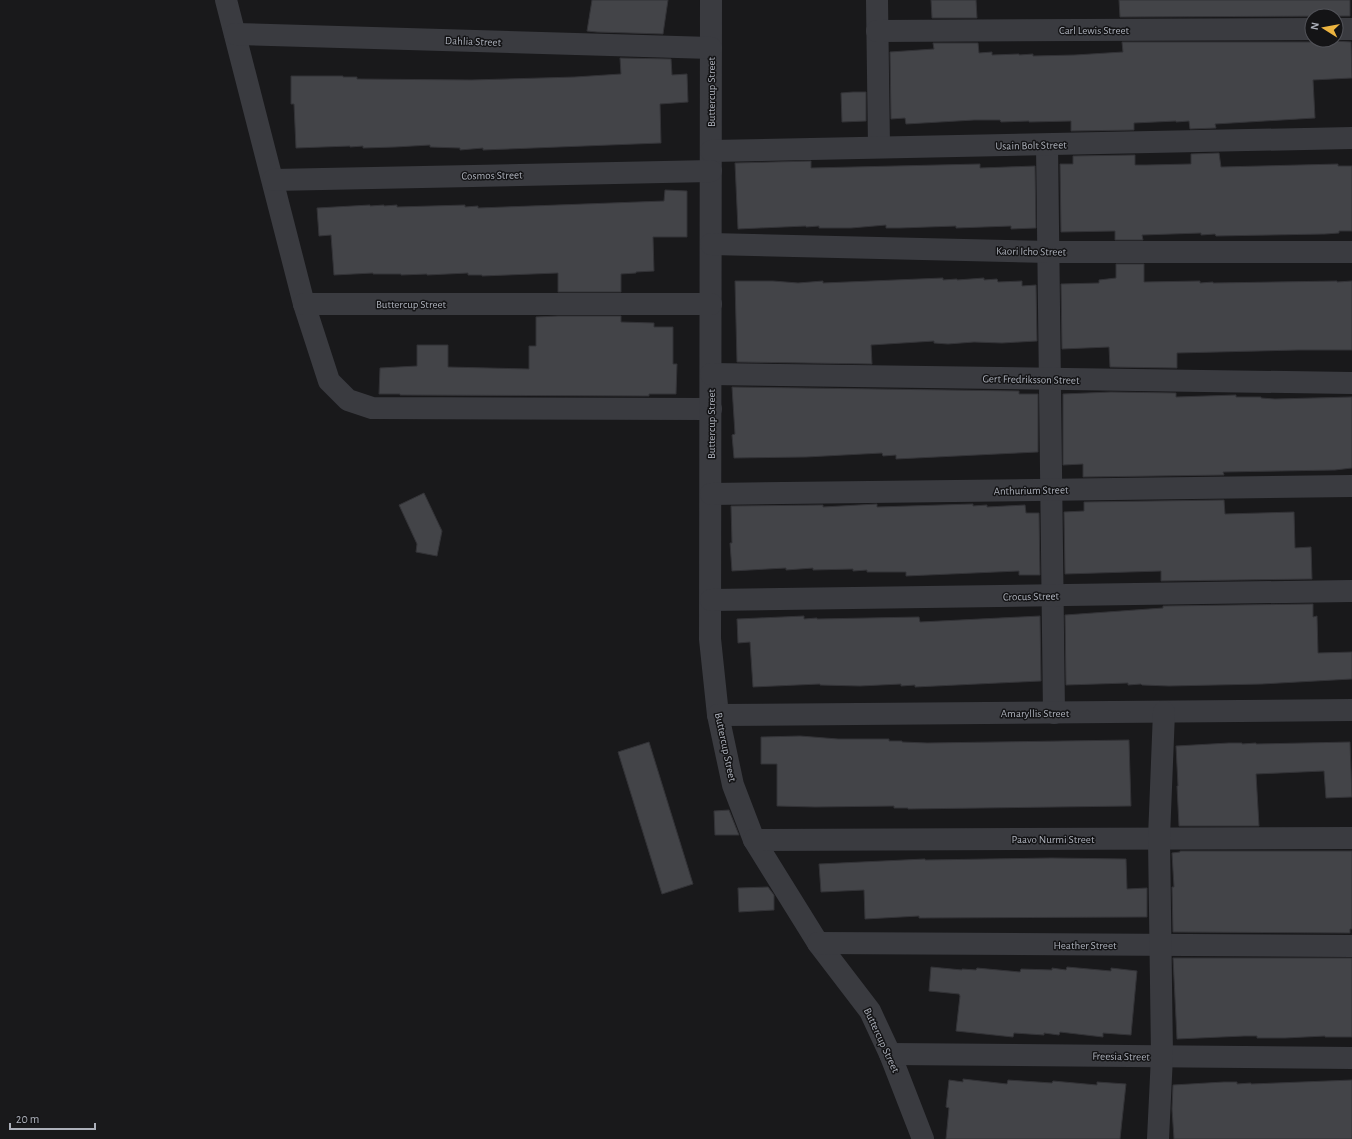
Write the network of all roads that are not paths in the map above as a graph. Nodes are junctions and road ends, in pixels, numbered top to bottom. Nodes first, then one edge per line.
1 (226, 0) edge
2 (711, 0) edge
3 (876, 0) edge
4 (1304, 29) edge
5 (877, 31) junction
6 (235, 34) junction
7 (711, 48) junction
8 (1352, 138) edge
9 (1047, 144) junction
10 (879, 147) junction
11 (711, 161) junction
12 (273, 180) junction
13 (711, 244) junction
14 (1049, 252) junction
15 (1352, 252) edge
16 (304, 304) junction
17 (710, 304) junction
18 (711, 374) junction
19 (1050, 379) junction
20 (1352, 383) edge
21 (711, 409) junction
22 (1352, 486) edge
23 (1051, 490) junction
24 (711, 494) junction
25 (1352, 591) edge
26 (1052, 595) junction
27 (711, 600) junction
28 (1352, 710) edge
29 (1164, 712) junction
30 (1054, 713) junction
31 (718, 715) junction
32 (1159, 838) junction
33 (1352, 838) edge
34 (754, 840) junction
35 (818, 943) junction
36 (1160, 945) junction
37 (1352, 946) edge
38 (890, 1054) junction
39 (1162, 1056) junction
40 (1352, 1058) edge
41 (923, 1139) edge
42 (1158, 1139) edge

1 - 6 street
2 - 7 street, Buttercup Street
3 - 5 street
4 - 5 street, Carl Lewis Street
5 - 10 street
6 - 7 street, Dahlia Street
6 - 12 street
7 - 11 street, Buttercup Street
8 - 9 street, Usain Bolt Street
9 - 10 street, Usain Bolt Street
9 - 14 street
10 - 11 street, Usain Bolt Street
11 - 12 street, Cosmos Street
11 - 13 street, Buttercup Street
12 - 16 street
13 - 14 street, Kaori Icho Street
13 - 17 street, Buttercup Street
14 - 15 street, Kaori Icho Street
14 - 19 street
16 - 17 street, Buttercup Street
16 - 21 street
17 - 18 street, Buttercup Street
18 - 19 street, Gert Fredriksson Street
18 - 21 street, Buttercup Street
19 - 20 street, Gert Fredriksson Street
19 - 23 street
21 - 24 street, Buttercup Street
22 - 23 street, Anthurium Street
23 - 24 street, Anthurium Street
23 - 26 street
24 - 27 street, Buttercup Street
25 - 26 street, Crocus Street
26 - 27 street, Crocus Street
26 - 30 street
27 - 31 street, Buttercup Street
28 - 29 street, Amaryllis Street
29 - 30 street, Amaryllis Street
29 - 32 street
30 - 31 street, Amaryllis Street
31 - 34 street, Buttercup Street
32 - 33 street, Paavo Nurmi Street
32 - 34 street, Paavo Nurmi Street
32 - 36 street
34 - 35 street, Buttercup Street
35 - 36 street, Heather Street
35 - 38 street, Buttercup Street
36 - 37 street, Heather Street
36 - 39 street
38 - 39 street, Freesia Street
38 - 41 street, Buttercup Street
39 - 40 street, Freesia Street
39 - 42 street

